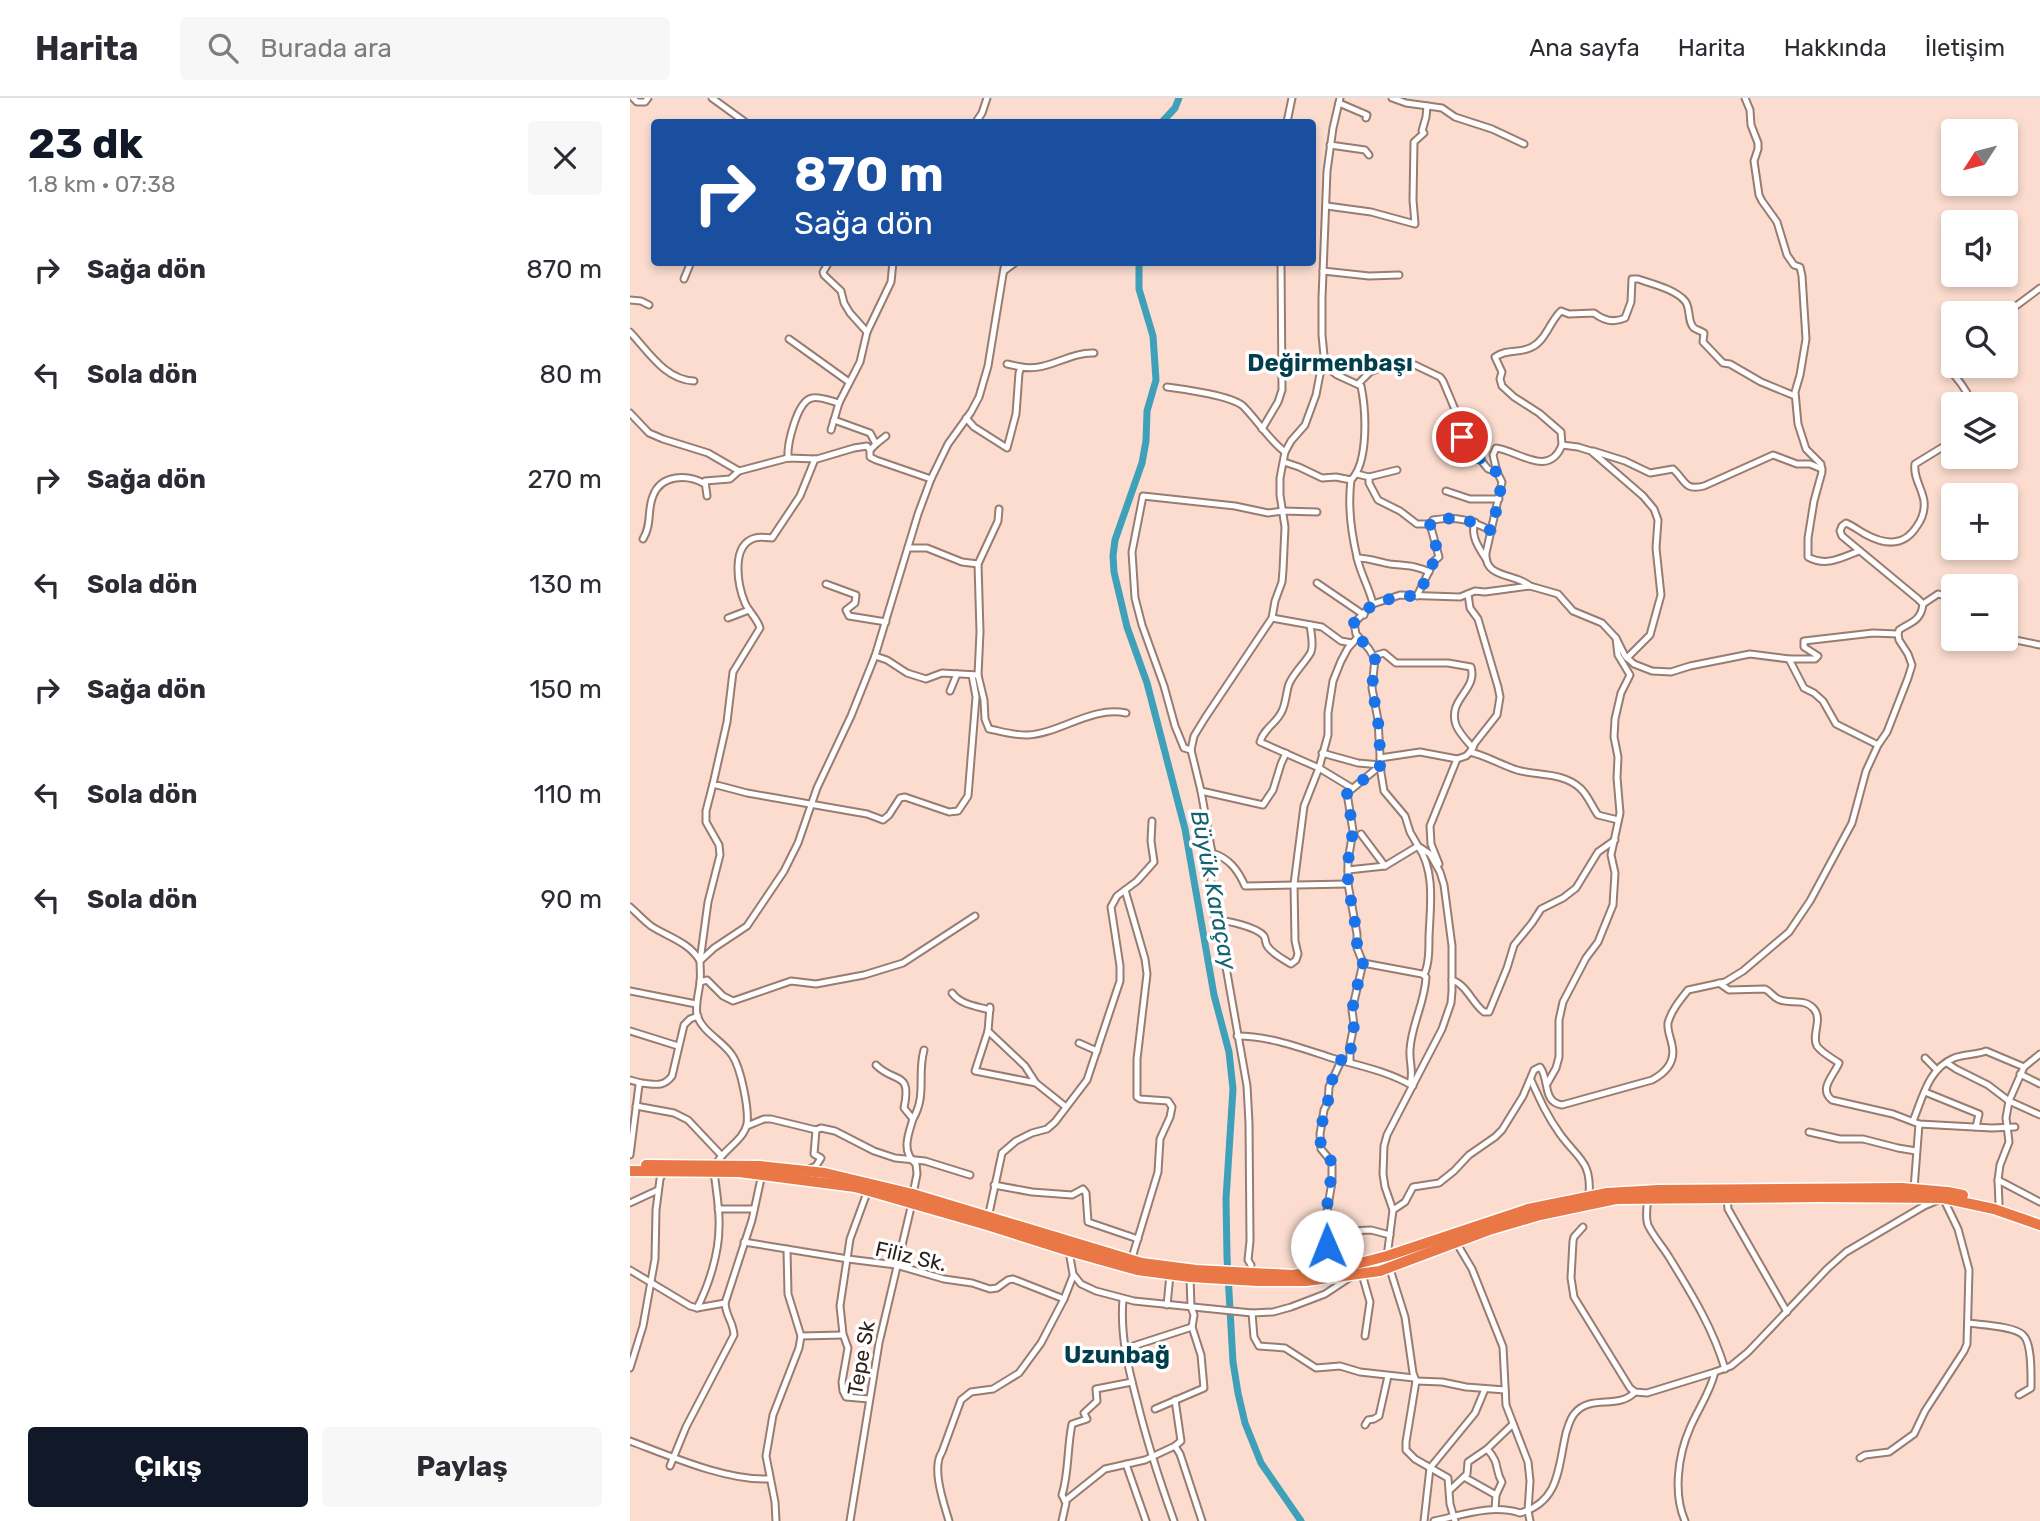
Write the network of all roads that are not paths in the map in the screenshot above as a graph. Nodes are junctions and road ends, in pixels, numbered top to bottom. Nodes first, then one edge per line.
1 (633, 98) edge
2 (648, 98) edge
3 (986, 98) edge
4 (1292, 98) edge
5 (1392, 98) edge
6 (1443, 98) edge
7 (1745, 98) edge
8 (714, 99) edge
9 (1339, 100) edge
10 (1427, 106) junction
11 (1443, 108) junction
12 (1366, 118) dead end
13 (741, 119) edge
14 (978, 119) edge
15 (1288, 119) edge
16 (1524, 144) dead end
17 (1330, 145) junction
18 (1369, 155) dead end
19 (1327, 206) junction
20 (689, 266) edge
21 (827, 266) edge
22 (893, 266) edge
23 (1005, 266) edge
24 (1011, 266) edge
25 (1281, 266) edge
26 (1004, 271) junction
27 (1324, 271) junction
28 (1399, 275) dead end
29 (684, 279) dead end
30 (2040, 288) edge
31 (630, 300) edge
32 (2018, 304) edge
33 (649, 305) dead end
34 (630, 332) edge
35 (867, 332) junction
36 (789, 339) dead end
37 (1094, 353) dead end
38 (1007, 364) dead end
39 (1325, 366) junction
40 (1021, 367) junction
41 (1955, 378) edge
42 (694, 381) dead end
43 (849, 382) junction
44 (1358, 384) junction
45 (1167, 387) dead end
46 (1966, 392) edge
47 (1795, 396) junction
48 (839, 403) junction
49 (630, 413) edge
50 (967, 418) junction
51 (834, 420) junction
52 (1262, 429) junction
53 (831, 430) dead end
54 (886, 436) dead end
55 (876, 444) junction
56 (1562, 445) junction
57 (1941, 449) edge
58 (870, 450) junction
59 (1591, 451) junction
60 (1285, 452) junction
61 (788, 458) junction
62 (815, 459) junction
63 (1284, 462) junction
64 (1822, 469) junction
65 (1397, 470) dead end
66 (739, 471) junction
67 (1497, 472) junction
68 (1357, 474) junction
69 (1369, 477) junction
70 (931, 479) junction
71 (1351, 480) junction
72 (705, 484) junction
73 (1447, 491) dead end
74 (707, 496) dead end
75 (1499, 499) junction
76 (999, 509) dead end
77 (1283, 511) junction
78 (1317, 512) dead end
79 (1475, 522) junction
80 (1430, 524) junction
81 (1492, 531) junction
82 (643, 539) dead end
83 (908, 548) junction
84 (1859, 551) junction
85 (1357, 558) junction
86 (1486, 559) junction
87 (978, 564) junction
88 (1429, 572) junction
89 (1317, 583) dead end
90 (826, 584) dead end
91 (1530, 586) junction
92 (1468, 594) junction
93 (1941, 595) edge
94 (1418, 596) junction
95 (1373, 604) junction
96 (1923, 604) junction
97 (749, 610) junction
98 (1364, 615) junction
99 (728, 618) dead end
100 (1272, 618) junction
101 (886, 622) junction
102 (1310, 625) junction
103 (1898, 634) junction
104 (1358, 637) junction
105 (1616, 638) junction
106 (2018, 640) edge
107 (1352, 643) junction
108 (2040, 645) edge
109 (875, 656) junction
110 (1374, 656) junction
111 (1627, 658) junction
112 (1789, 659) junction
113 (957, 674) junction
114 (975, 675) junction
115 (950, 691) dead end
116 (1126, 713) dead end
117 (1878, 745) junction
118 (1191, 750) junction
119 (1471, 750) junction
120 (1286, 753) junction
121 (1322, 753) junction
122 (1380, 758) junction
123 (1457, 759) junction
124 (1381, 765) junction
125 (1319, 768) junction
126 (713, 783) junction
127 (1352, 788) junction
128 (1201, 791) junction
129 (811, 804) junction
130 (1618, 820) junction
131 (1152, 821) dead end
132 (1361, 834) dead end
133 (1615, 840) junction
134 (1418, 846) junction
135 (1212, 853) junction
136 (1385, 866) junction
137 (1348, 870) junction
138 (1440, 872) junction
139 (1294, 884) junction
140 (1348, 884) junction
141 (1125, 890) junction
142 (630, 907) edge
143 (975, 916) dead end
144 (1215, 920) junction
145 (700, 961) junction
146 (1363, 963) junction
147 (1424, 975) junction
148 (1452, 980) junction
149 (700, 982) junction
150 (1719, 983) junction
151 (630, 991) edge
152 (952, 993) dead end
153 (696, 1004) junction
154 (698, 1016) junction
155 (630, 1031) edge
156 (988, 1031) junction
157 (1237, 1036) junction
158 (1079, 1043) dead end
159 (678, 1046) junction
160 (924, 1050) dead end
161 (1097, 1051) junction
162 (2040, 1054) edge
163 (1925, 1058) dead end
164 (1341, 1060) junction
165 (1349, 1062) junction
166 (1947, 1063) junction
167 (876, 1065) dead end
168 (2025, 1067) junction
169 (1937, 1070) junction
170 (2020, 1074) junction
171 (630, 1080) edge
172 (1531, 1080) junction
173 (641, 1083) junction
174 (1036, 1083) junction
175 (1547, 1084) junction
176 (2040, 1084) edge
177 (1412, 1085) junction
178 (1925, 1091) junction
179 (2009, 1101) junction
180 (636, 1106) junction
181 (1066, 1107) junction
182 (2040, 1115) edge
183 (913, 1119) junction
184 (1916, 1123) junction
185 (747, 1126) junction
186 (1976, 1127) junction
187 (2015, 1127) dead end
188 (2006, 1128) junction
189 (816, 1130) junction
190 (1809, 1132) dead end
191 (1916, 1150) junction
192 (630, 1155) edge
193 (910, 1159) junction
194 (717, 1164) junction
195 (630, 1165) edge
196 (806, 1170) junction
197 (630, 1171) edge
198 (664, 1171) junction
199 (762, 1174) junction
200 (970, 1175) dead end
201 (1998, 1180) junction
202 (994, 1185) junction
203 (1914, 1189) junction
204 (658, 1190) junction
205 (868, 1190) junction
206 (1588, 1195) junction
207 (912, 1198) junction
208 (1648, 1198) junction
209 (1727, 1198) junction
210 (1943, 1198) junction
211 (2040, 1202) edge
212 (630, 1203) edge
213 (1999, 1204) junction
214 (718, 1209) junction
215 (754, 1209) junction
216 (1392, 1210) junction
217 (988, 1218) junction
218 (2040, 1219) edge
219 (1324, 1225) junction
220 (2040, 1225) edge
221 (1583, 1227) dead end
222 (1390, 1235) junction
223 (1138, 1240) junction
224 (744, 1242) junction
225 (1456, 1242) junction
226 (787, 1249) junction
227 (1069, 1251) junction
228 (1387, 1256) junction
229 (848, 1259) junction
230 (1131, 1261) junction
231 (896, 1265) junction
232 (1332, 1268) junction
233 (1389, 1268) junction
234 (630, 1270) edge
235 (1254, 1273) junction
236 (1073, 1275) junction
237 (1170, 1275) junction
238 (1195, 1275) junction
239 (1357, 1275) junction
240 (651, 1283) junction
241 (1065, 1299) junction
242 (1123, 1299) junction
243 (724, 1303) junction
244 (1167, 1305) junction
245 (1194, 1307) junction
246 (697, 1308) junction
247 (1787, 1312) junction
248 (1252, 1313) junction
249 (1968, 1323) junction
250 (1192, 1327) junction
251 (843, 1335) junction
252 (800, 1336) junction
253 (1365, 1336) dead end
254 (1124, 1349) junction
255 (630, 1368) edge
256 (1725, 1369) junction
257 (1716, 1373) junction
258 (1388, 1376) junction
259 (1415, 1380) junction
260 (1132, 1382) junction
261 (1485, 1389) junction
262 (1506, 1390) junction
263 (1635, 1392) junction
264 (2019, 1395) dead end
265 (869, 1399) junction
266 (1175, 1400) junction
267 (1155, 1409) dead end
268 (1513, 1424) junction
269 (1365, 1425) dead end
270 (630, 1441) edge
271 (1175, 1446) junction
272 (1487, 1449) junction
273 (1152, 1457) junction
274 (674, 1458) junction
275 (1860, 1458) dead end
276 (1126, 1464) junction
277 (670, 1466) dead end
278 (1430, 1468) junction
279 (1464, 1477) junction
280 (769, 1479) junction
281 (1449, 1492) junction
282 (1496, 1495) junction
283 (1065, 1501) junction
284 (1494, 1508) junction
285 (1528, 1511) junction
286 (1455, 1519) edge
287 (776, 1521) edge
288 (850, 1521) edge
289 (949, 1521) edge
290 (1062, 1521) edge
291 (1146, 1521) edge
292 (1174, 1521) edge
293 (1202, 1521) edge
294 (1424, 1521) edge
295 (1434, 1521) edge
296 (1529, 1521) edge
297 (1685, 1521) edge

1 - 2 street
3 - 14 street
4 - 15 street
5 - 10 street
6 - 11 street
7 - 47 street
8 - 13 street
9 - 12 street
9 - 17 street
10 - 11 street
10 - 19 street
11 - 16 street
17 - 18 street
17 - 19 street
19 - 27 street
20 - 29 street
21 - 35 street
22 - 35 street
23 - 26 street
24 - 26 street
25 - 52 street
26 - 50 street
27 - 28 street
27 - 39 street
30 - 32 street
31 - 33 street
34 - 42 street
35 - 43 street
36 - 43 street
37 - 40 street
38 - 40 street
39 - 44 street
39 - 60 street
40 - 50 street
41 - 46 street
43 - 48 street
44 - 67 street
44 - 68 street
45 - 52 street
47 - 56 street
47 - 64 street
48 - 51 street
48 - 61 street
49 - 66 street
50 - 70 street
51 - 53 street
51 - 55 street
52 - 60 street
54 - 55 street
55 - 58 street
56 - 59 street
56 - 67 street
57 - 84 street
58 - 62 street
58 - 70 street
59 - 64 street
59 - 111 street
60 - 63 street
61 - 62 street
61 - 66 street
62 - 97 street
63 - 71 street
63 - 77 street
64 - 84 street
65 - 69 street
66 - 72 street
67 - 75 street
68 - 69 street
68 - 71 street
69 - 80 street
70 - 83 street
71 - 85 street
72 - 74 street
72 - 82 street
73 - 75 street
75 - 81 street
76 - 87 street
77 - 78 street
77 - 100 street
77 - 118 street
79 - 80 street
79 - 81 street
79 - 86 street
80 - 88 street
81 - 86 street
83 - 87 street
83 - 101 street
84 - 96 street
85 - 88 street
85 - 95 street
86 - 91 street
87 - 114 street
88 - 94 street
89 - 98 street
90 - 101 street
91 - 92 street
91 - 105 street
92 - 94 street
92 - 119 street
93 - 96 street
94 - 95 street
95 - 98 street
96 - 103 street
97 - 99 street
97 - 126 street
98 - 104 street
100 - 102 street
100 - 118 street
101 - 109 street
102 - 107 street
102 - 120 street
103 - 112 street
103 - 117 street
104 - 107 street
104 - 110 street
105 - 111 street
105 - 130 street
106 - 108 street
107 - 121 street
109 - 113 street
109 - 129 street
110 - 119 street
110 - 122 street
111 - 112 street
112 - 117 street
113 - 114 street
113 - 115 street
114 - 116 street
114 - 129 street
117 - 150 street
118 - 128 street
119 - 123 street
119 - 130 street
120 - 125 street
120 - 128 street
121 - 124 street
121 - 125 street
122 - 123 street
122 - 124 street
123 - 138 street
124 - 127 street
124 - 134 street
125 - 127 street
125 - 139 street
126 - 129 street
126 - 145 street
127 - 137 street
128 - 135 street
129 - 145 street
130 - 133 street
131 - 141 street
132 - 136 street
133 - 148 street
133 - 175 street
134 - 136 street
134 - 138 street
134 - 147 street
135 - 139 street
135 - 144 street
136 - 137 street
137 - 140 street
138 - 148 street
139 - 140 street
139 - 144 street
140 - 146 street
141 - 161 street
141 - 223 street
142 - 145 street
143 - 149 street
144 - 157 street
145 - 149 street
146 - 147 street
146 - 165 street
147 - 177 street
148 - 177 street
149 - 153 street
150 - 175 street
150 - 184 street
151 - 153 street
152 - 156 street
153 - 154 street
154 - 159 street
154 - 185 street
155 - 159 street
156 - 174 street
156 - 174 street
157 - 164 street
157 - 235 street
158 - 161 street
159 - 173 street
160 - 183 street, Tepe Sk
161 - 181 street
162 - 168 street
163 - 169 street
164 - 165 street
164 - 219 street
165 - 177 street
166 - 168 street
166 - 169 street
166 - 179 street
167 - 183 street
168 - 170 street
169 - 178 street
170 - 176 street
170 - 179 street
171 - 173 street
172 - 175 street
172 - 206 street
172 - 216 street
173 - 180 street
174 - 181 street
177 - 216 street
178 - 184 street
178 - 186 street
179 - 182 street
179 - 188 street
180 - 192 street
180 - 194 street
181 - 202 street
183 - 193 street, Tepe Sk
184 - 186 street
184 - 191 street
185 - 189 street
185 - 194 street
186 - 188 street
187 - 188 street
188 - 201 street
189 - 193 street
189 - 196 street
190 - 191 street
191 - 203 street
193 - 200 street
193 - 207 street, Tepe Sk
194 - 195 highway
194 - 196 highway
194 - 198 highway
194 - 199 highway
194 - 214 street
196 - 207 highway
197 - 198 highway
198 - 204 street
199 - 205 highway
199 - 215 street
201 - 211 street
201 - 213 street
202 - 217 street
202 - 223 street
203 - 206 highway
203 - 213 highway
204 - 212 street
204 - 240 street
205 - 207 highway
205 - 229 street
206 - 228 highway
207 - 217 highway
207 - 227 highway
207 - 231 street, Tepe Sk
208 - 209 highway
208 - 225 highway
208 - 256 street
209 - 210 highway
209 - 247 street
210 - 220 highway
210 - 247 street
210 - 249 street
213 - 218 highway
214 - 215 street
214 - 246 street
215 - 224 street
216 - 222 street
217 - 230 highway
219 - 222 street
219 - 232 street
221 - 263 street
222 - 228 street
223 - 230 street
224 - 226 street, Filiz Sk.
224 - 243 street
225 - 233 highway
225 - 262 street
226 - 229 street, Filiz Sk.
226 - 252 street
227 - 236 street
227 - 237 highway
228 - 232 highway
228 - 233 street
229 - 231 street, Filiz Sk.
229 - 251 street
230 - 238 highway
231 - 241 street, Filiz Sk.
231 - 265 street, Tepe Sk
232 - 235 highway
233 - 239 highway
233 - 259 street
234 - 240 street
235 - 238 highway
235 - 239 highway
236 - 241 street
236 - 242 street
237 - 238 highway
237 - 244 street
238 - 245 street
239 - 248 street
239 - 253 street
240 - 246 street
240 - 255 street
241 - 289 street
242 - 244 street
242 - 254 street
243 - 246 street
243 - 274 street
244 - 245 street
245 - 248 street
245 - 250 street
247 - 256 street
248 - 258 street
249 - 264 street
249 - 275 street
250 - 254 street
250 - 266 street
251 - 252 street
251 - 265 street
252 - 280 street
254 - 260 street
256 - 257 street
257 - 263 street
257 - 297 street
258 - 259 street
258 - 269 street
259 - 261 street
259 - 278 street
260 - 273 street
260 - 283 street
261 - 262 street
261 - 278 street
262 - 268 street
263 - 285 street
265 - 288 street, Tepe Sk
266 - 267 street
266 - 271 street
268 - 272 street
268 - 285 street
270 - 274 street
271 - 273 street
271 - 293 street
272 - 279 street
272 - 282 street
273 - 276 street
273 - 292 street
274 - 277 street
274 - 280 street
276 - 283 street
276 - 291 street
278 - 281 street
278 - 294 street
279 - 281 street
279 - 282 street
280 - 287 street
281 - 286 street
282 - 284 street
283 - 290 street
284 - 285 street
284 - 286 street
285 - 296 street
286 - 295 street

